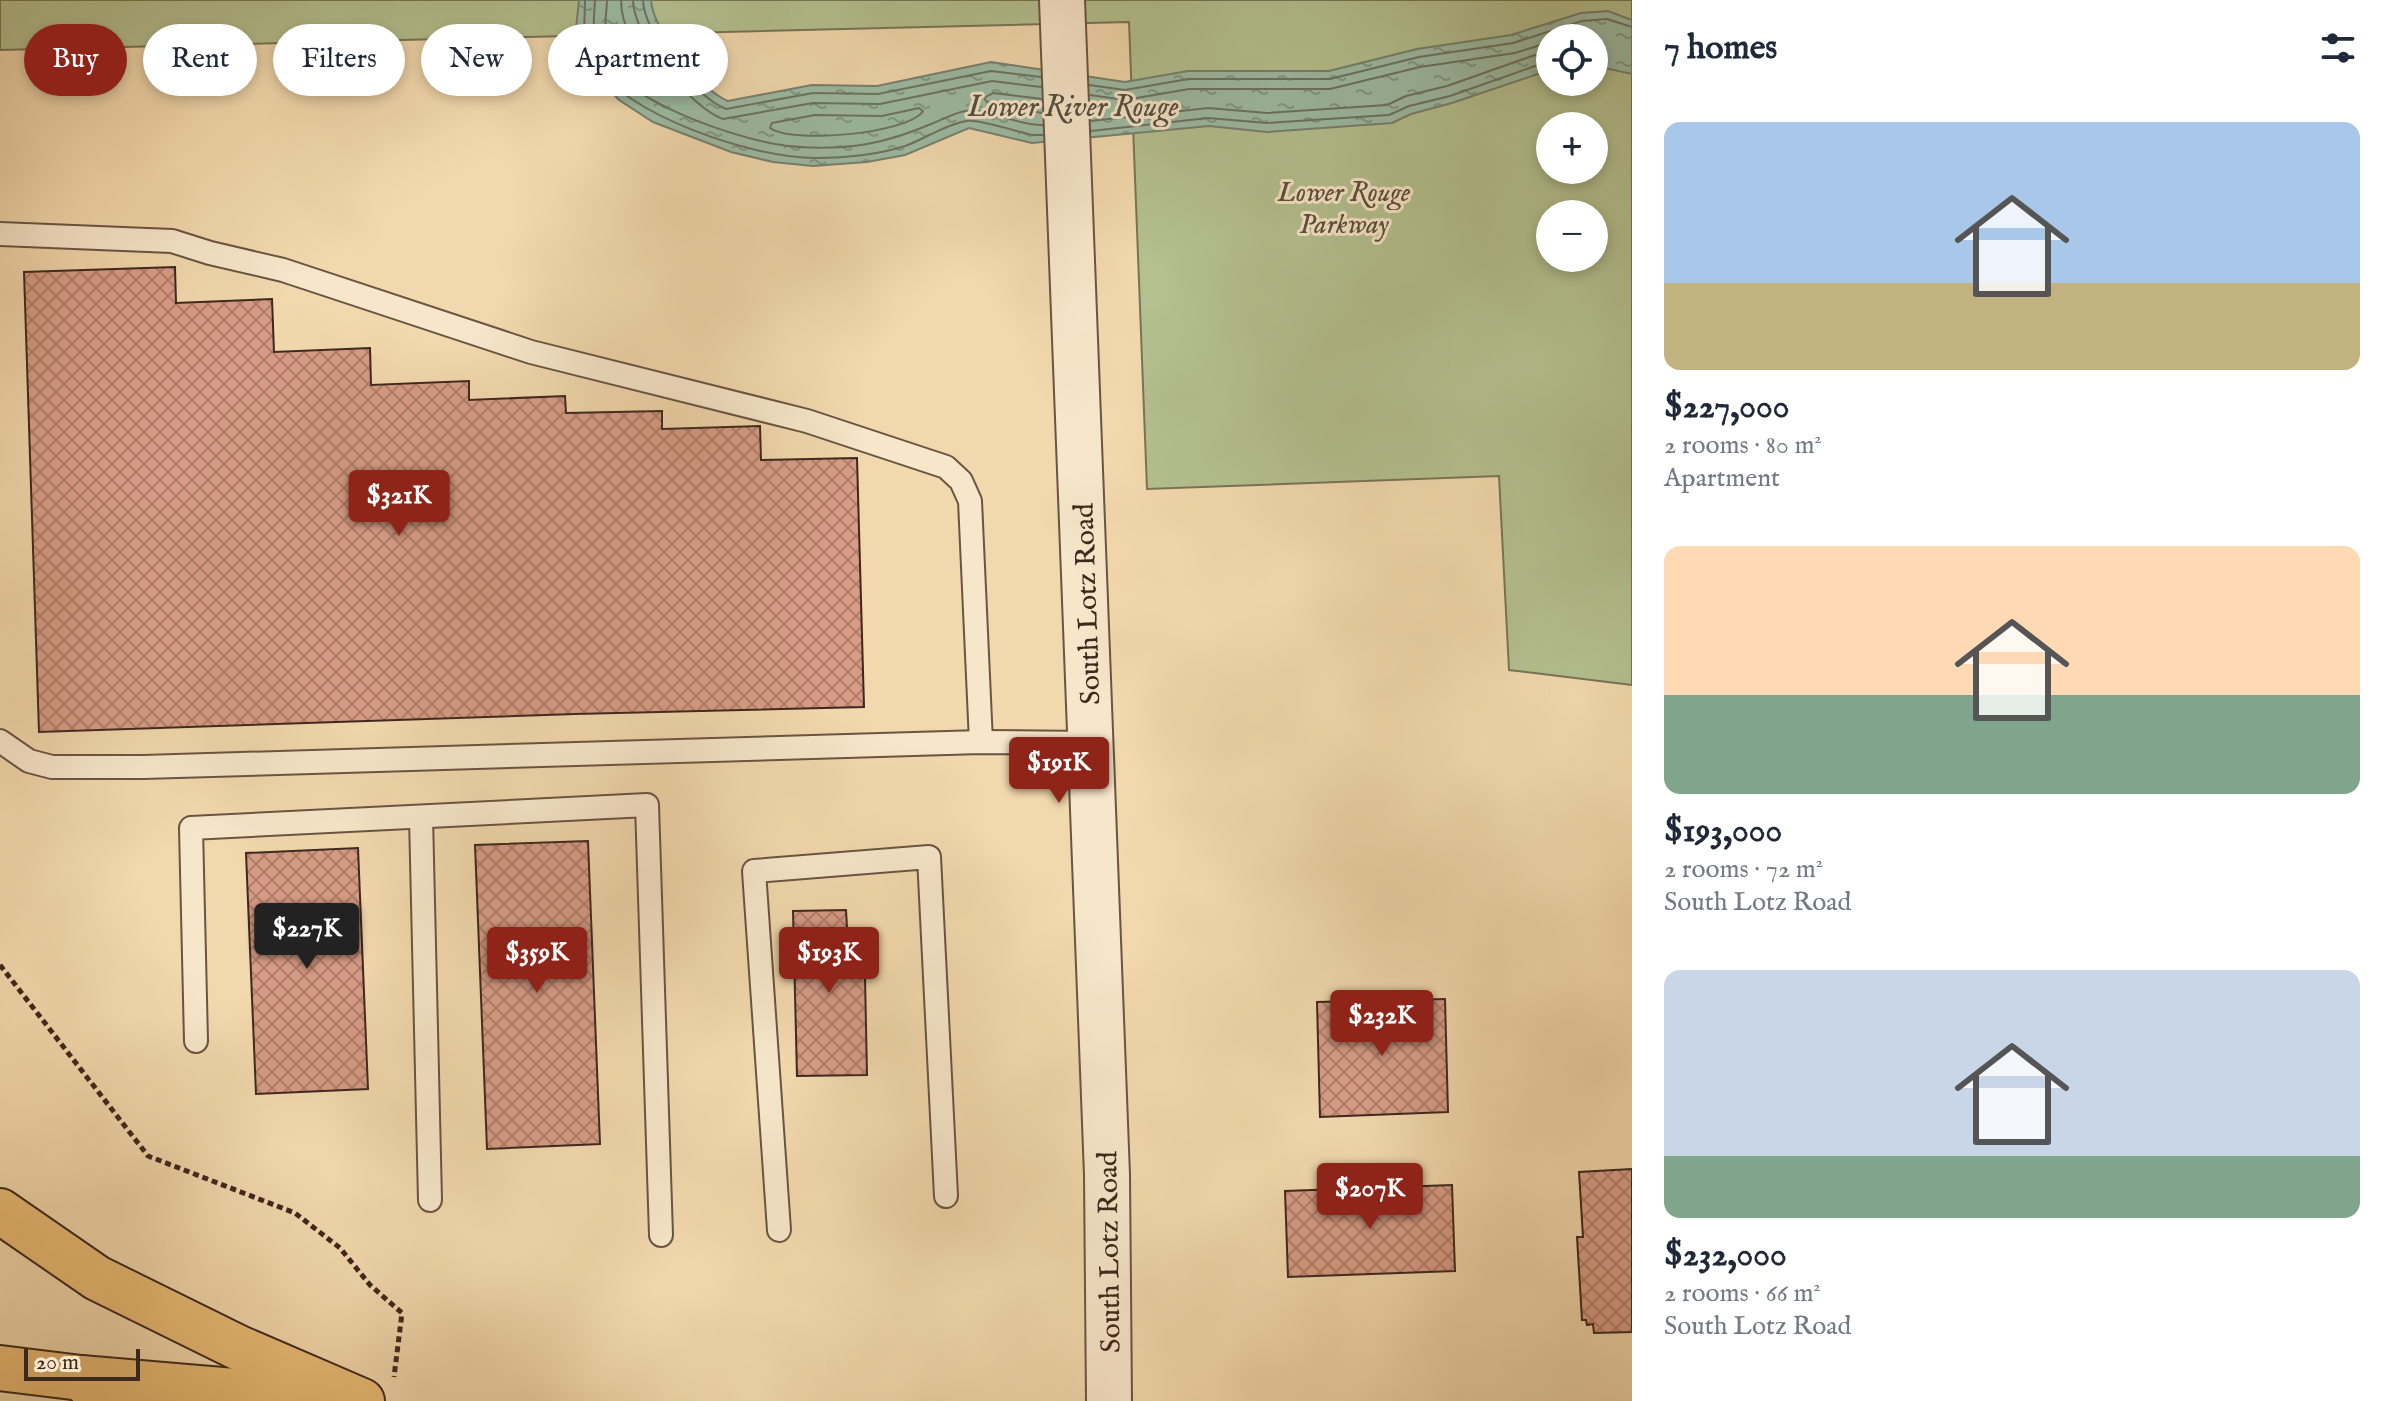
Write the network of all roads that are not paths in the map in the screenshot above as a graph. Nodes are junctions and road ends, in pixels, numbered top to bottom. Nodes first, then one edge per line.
1 (1062, 12) edge
2 (0, 234) edge
3 (0, 741) edge
4 (981, 742) junction
5 (1091, 743) junction
6 (421, 817) junction
7 (196, 1041) dead end
8 (946, 1196) dead end
9 (430, 1200) dead end
10 (0, 1211) edge
11 (779, 1230) dead end
12 (661, 1235) dead end
13 (0, 1368) edge
14 (94, 1390) edge
15 (355, 1401) edge
16 (362, 1401) edge
17 (1109, 1401) edge

1 - 5 street, South Lotz Road
2 - 4 lane
3 - 4 lane
4 - 5 lane
5 - 17 street, South Lotz Road
6 - 7 lane
6 - 9 lane
6 - 12 lane
8 - 11 lane
10 - 16 main road
13 - 14 main road
14 - 15 main road

